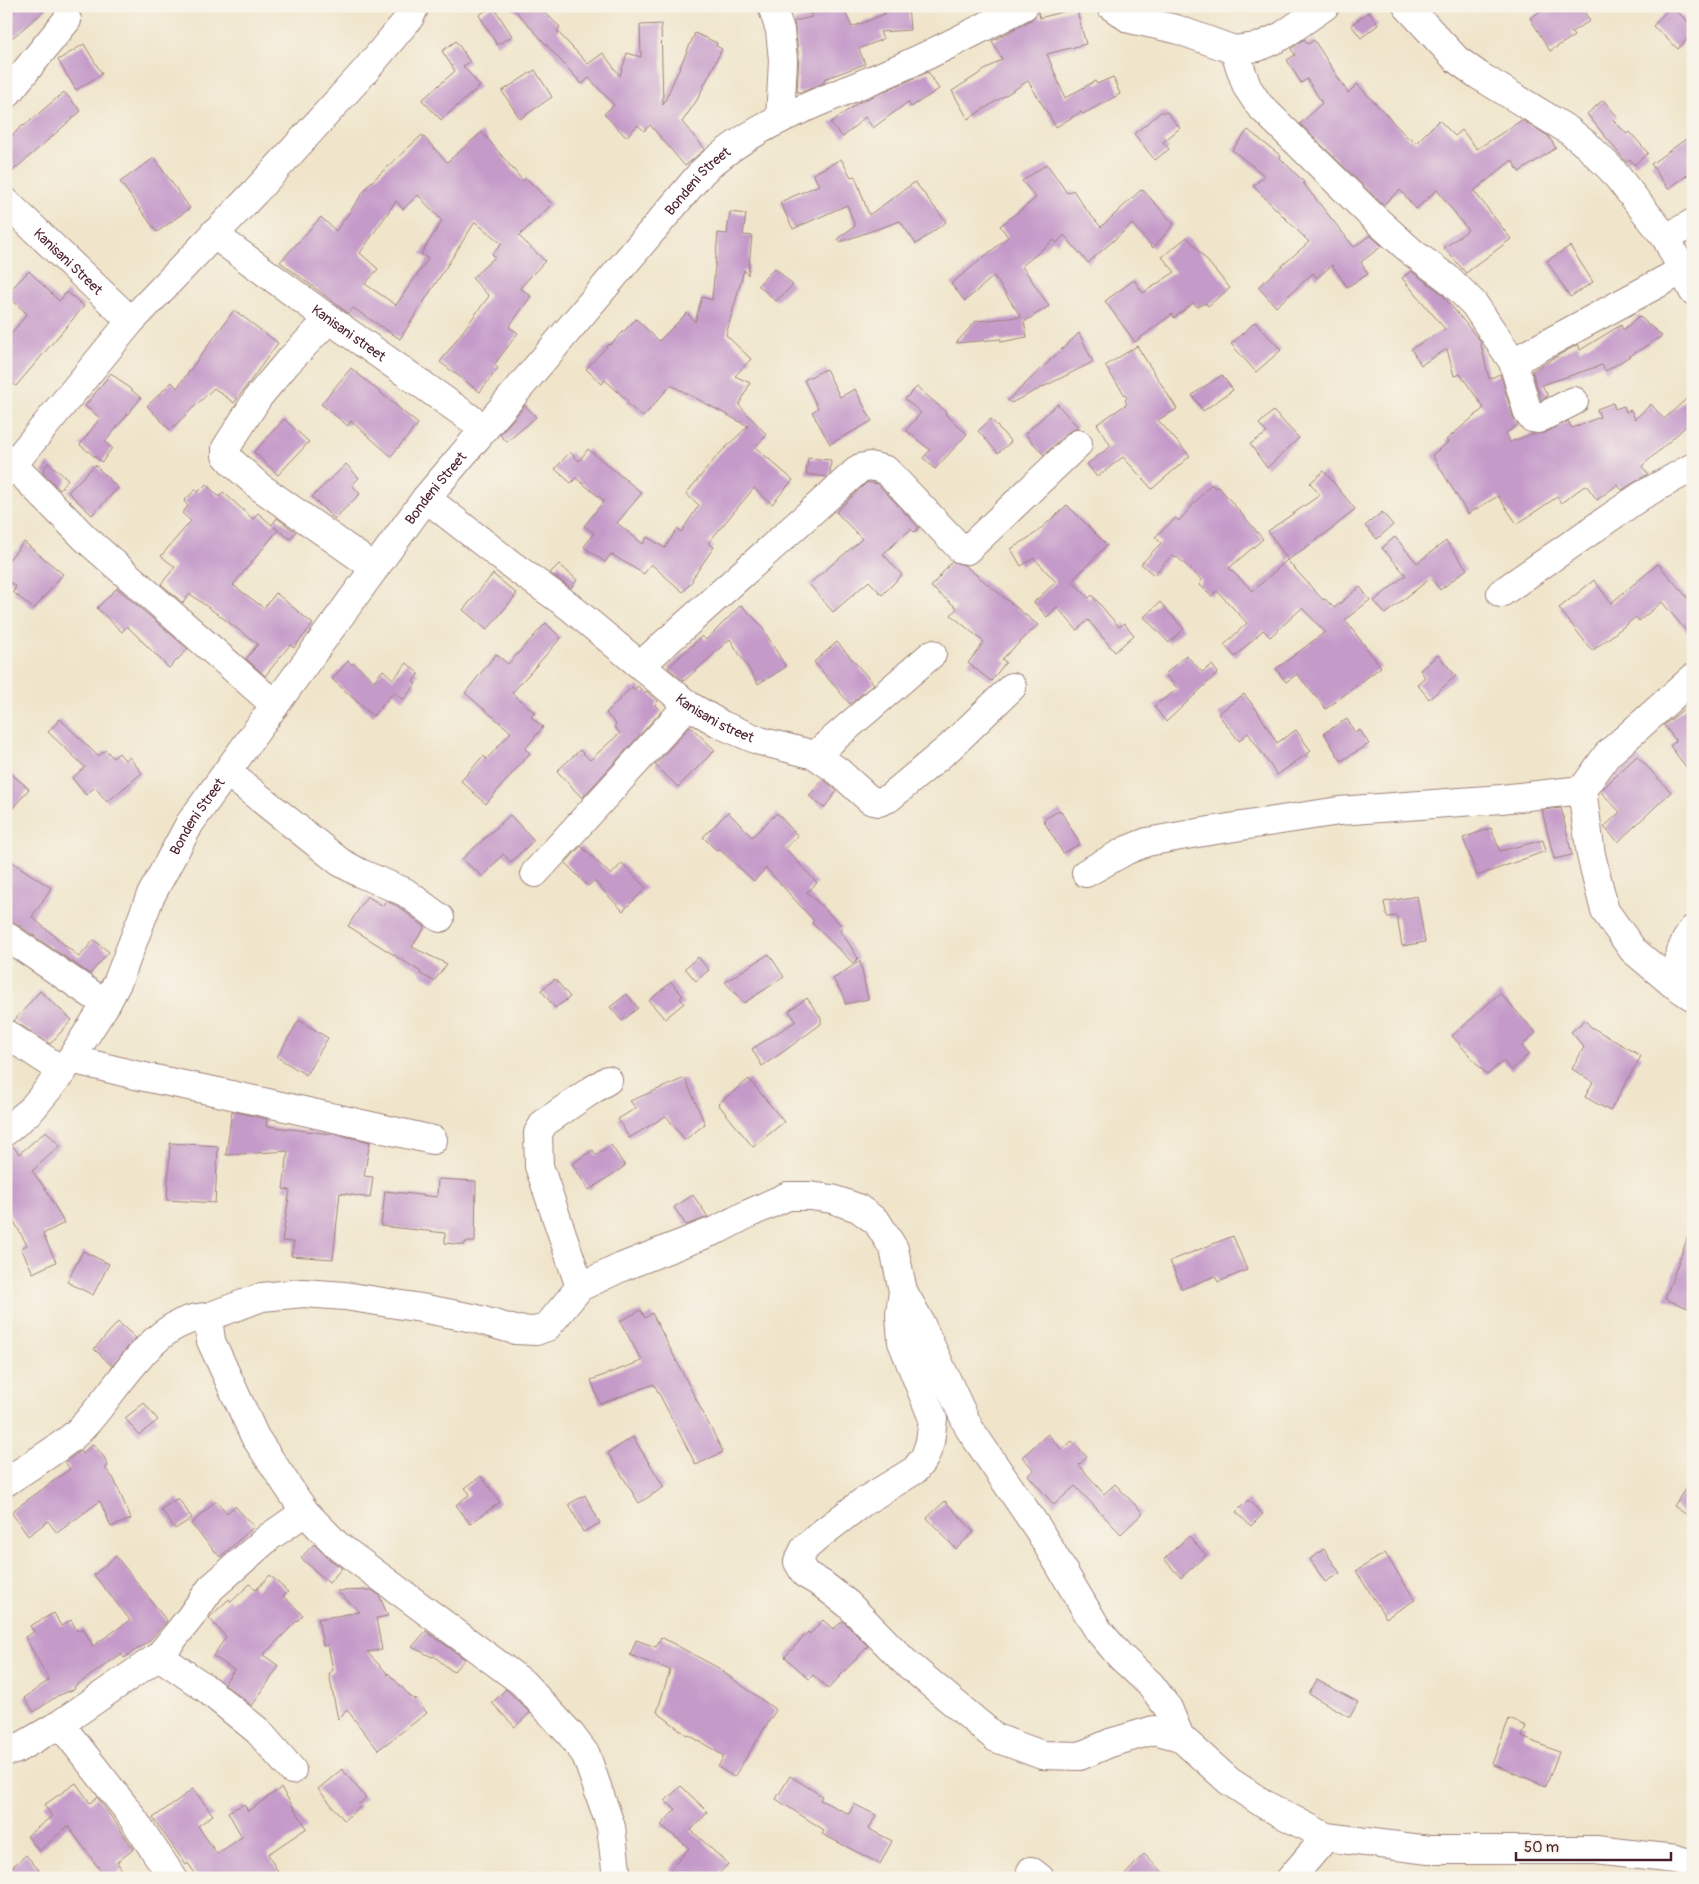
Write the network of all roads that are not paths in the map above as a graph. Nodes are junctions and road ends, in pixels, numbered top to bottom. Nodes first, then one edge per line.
1 (415, 6) edge
2 (772, 6) edge
3 (1024, 6) edge
4 (1111, 6) edge
5 (1325, 6) edge
6 (1407, 6) edge
7 (67, 20) dead end
8 (1234, 50) junction
9 (6, 95) edge
10 (780, 119) junction
11 (6, 202) edge
12 (1693, 223) edge
13 (213, 234) junction
14 (1666, 238) junction
15 (1688, 280) edge
16 (329, 320) junction
17 (131, 322) junction
18 (1513, 362) junction
19 (1574, 401) dead end
20 (484, 428) junction
21 (1078, 444) dead end
22 (9, 465) edge
23 (1693, 467) edge
24 (426, 498) junction
25 (375, 568) junction
26 (1501, 593) dead end
27 (932, 654) dead end
28 (641, 664) junction
29 (1693, 678) edge
30 (1012, 687) dead end
31 (275, 705) junction
32 (688, 705) junction
33 (815, 755) junction
34 (227, 772) junction
35 (1582, 790) junction
36 (535, 873) dead end
37 (1086, 873) dead end
38 (440, 918) dead end
39 (1693, 929) edge
40 (6, 936) edge
41 (1682, 990) edge
42 (106, 1004) junction
43 (6, 1034) edge
44 (67, 1065) junction
45 (608, 1080) dead end
46 (6, 1131) edge
47 (433, 1140) dead end
48 (580, 1288) junction
49 (903, 1291) junction
50 (208, 1316) junction
51 (6, 1482) edge
52 (305, 1512) junction
53 (159, 1656) junction
54 (60, 1724) junction
55 (1180, 1737) junction
56 (6, 1752) edge
57 (292, 1770) dead end
58 (1326, 1837) junction
59 (1693, 1864) edge
60 (173, 1878) edge
61 (617, 1878) edge
62 (1291, 1878) edge

1 - 13 street
2 - 10 street
3 - 10 street, Bondeni Street
4 - 8 street
5 - 8 street
6 - 14 street
7 - 9 street
8 - 18 street
10 - 20 street, Bondeni Street
11 - 17 street, Kanisani Street
12 - 14 street
13 - 16 street, Kanisani street
13 - 17 street
14 - 15 street
15 - 18 street
16 - 20 street, Kanisani street
16 - 25 street
17 - 22 street
18 - 19 street
20 - 24 street, Bondeni Street
21 - 28 street
22 - 31 street
23 - 26 street
24 - 25 street, Bondeni Street
24 - 28 street, Kanisani street
25 - 31 street, Bondeni Street
27 - 33 street
28 - 32 street, Kanisani street
29 - 35 street
30 - 33 street, Kanisani street
31 - 34 street, Bondeni Street
32 - 33 street, Kanisani street
32 - 36 street
34 - 38 street
34 - 42 street, Bondeni Street
35 - 37 street
35 - 41 street
39 - 41 street
40 - 42 street
42 - 44 street, Bondeni Street
43 - 44 street
44 - 46 street, Bondeni Street
44 - 47 street
45 - 48 street
48 - 49 street
48 - 50 street
49 - 55 street
49 - 55 street
50 - 51 street
50 - 52 street
52 - 53 street
52 - 61 street
53 - 54 street
53 - 57 street
54 - 56 street
54 - 60 street
55 - 58 street
58 - 59 street
58 - 62 street

